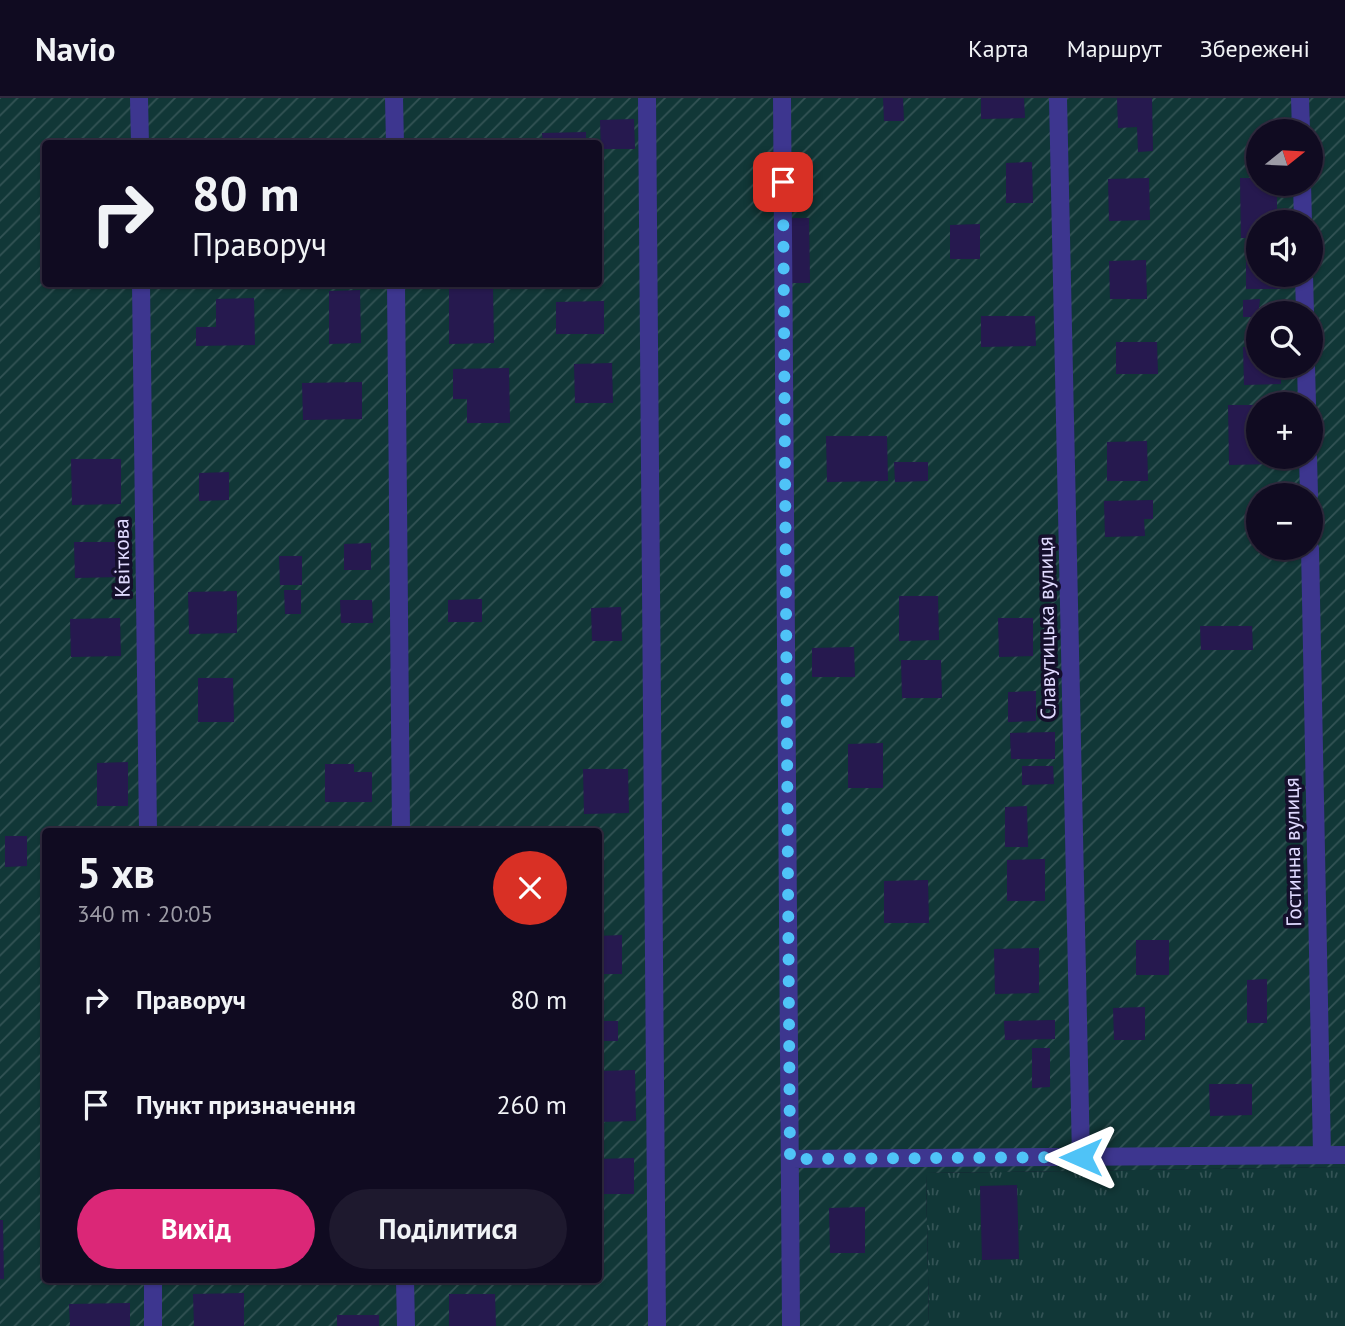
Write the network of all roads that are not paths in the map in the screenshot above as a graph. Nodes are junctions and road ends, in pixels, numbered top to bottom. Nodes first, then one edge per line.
1 (139, 98) edge
2 (394, 98) edge
3 (647, 98) edge
4 (782, 98) edge
5 (1058, 98) edge
6 (1300, 98) edge
7 (1301, 119) edge
8 (140, 140) edge
9 (394, 140) edge
10 (141, 287) edge
11 (396, 287) edge
12 (1310, 560) edge
13 (148, 828) edge
14 (401, 828) edge
15 (1322, 1155) junction
16 (1345, 1155) edge
17 (1081, 1157) junction
18 (790, 1159) junction
19 (153, 1283) edge
20 (405, 1283) edge
21 (153, 1326) edge
22 (405, 1326) edge
23 (657, 1326) edge
24 (791, 1326) edge

1 - 8 street
2 - 9 street
3 - 23 street
4 - 18 street
5 - 17 street, Славутицька вулиця
6 - 7 street
10 - 13 street, Квіткова
11 - 14 street
12 - 15 street, Гостинна вулиця
15 - 16 street
15 - 17 street
17 - 18 street
18 - 24 street
19 - 21 street
20 - 22 street

